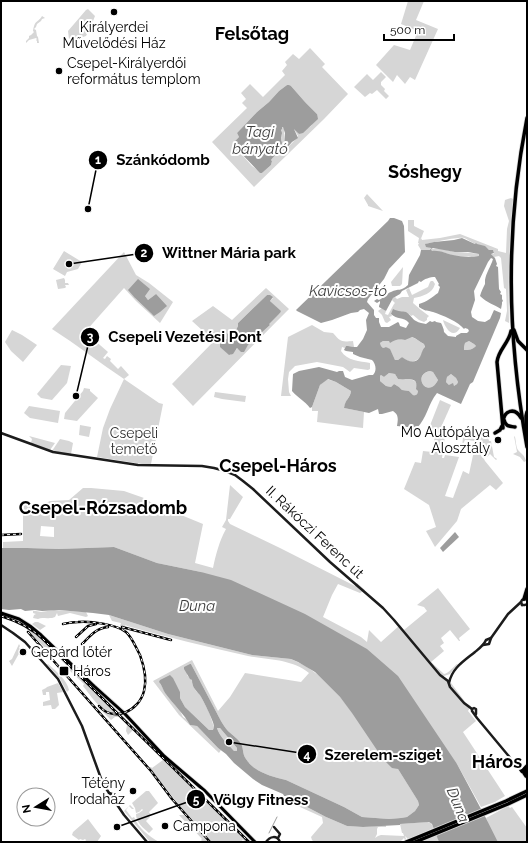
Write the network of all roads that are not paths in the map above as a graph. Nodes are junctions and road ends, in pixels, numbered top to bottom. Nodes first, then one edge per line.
1 (527, 118) edge
2 (527, 130) edge
3 (512, 324) junction
4 (514, 330) junction
5 (526, 349) edge
6 (527, 412) edge
7 (503, 419) junction
8 (504, 427) dead end
9 (515, 427) dead end
10 (526, 430) edge
11 (495, 433) dead end
12 (1, 434) edge
13 (527, 447) edge
14 (527, 589) edge
15 (527, 592) edge
16 (525, 601) edge
17 (1, 613) edge
18 (1, 625) edge
19 (449, 678) junction
20 (519, 768) joint
21 (525, 769) edge
22 (526, 777) edge
23 (527, 791) edge
24 (527, 795) edge
25 (507, 802) junction
26 (274, 827) dead end
27 (278, 838) junction
28 (148, 842) edge
29 (256, 842) edge
30 (266, 842) edge
31 (280, 842) edge
32 (406, 842) edge
33 (415, 842) edge

1 - 3 highway
2 - 4 highway
3 - 7 highway
3 - 10 highway
4 - 5 highway
4 - 10 highway
6 - 10 highway
7 - 8 highway
7 - 9 highway
7 - 10 highway
7 - 11 highway
10 - 13 highway
12 - 19 main road, II. Rákóczi Ferenc út
14 - 16 highway
15 - 16 highway
16 - 19 main road
17 - 29 main road
18 - 28 main road
19 - 20 main road
20 - 21 highway
21 - 22 highway
23 - 25 highway
24 - 25 highway
25 - 32 highway
25 - 33 highway
26 - 27 main road
27 - 30 main road
27 - 31 main road

